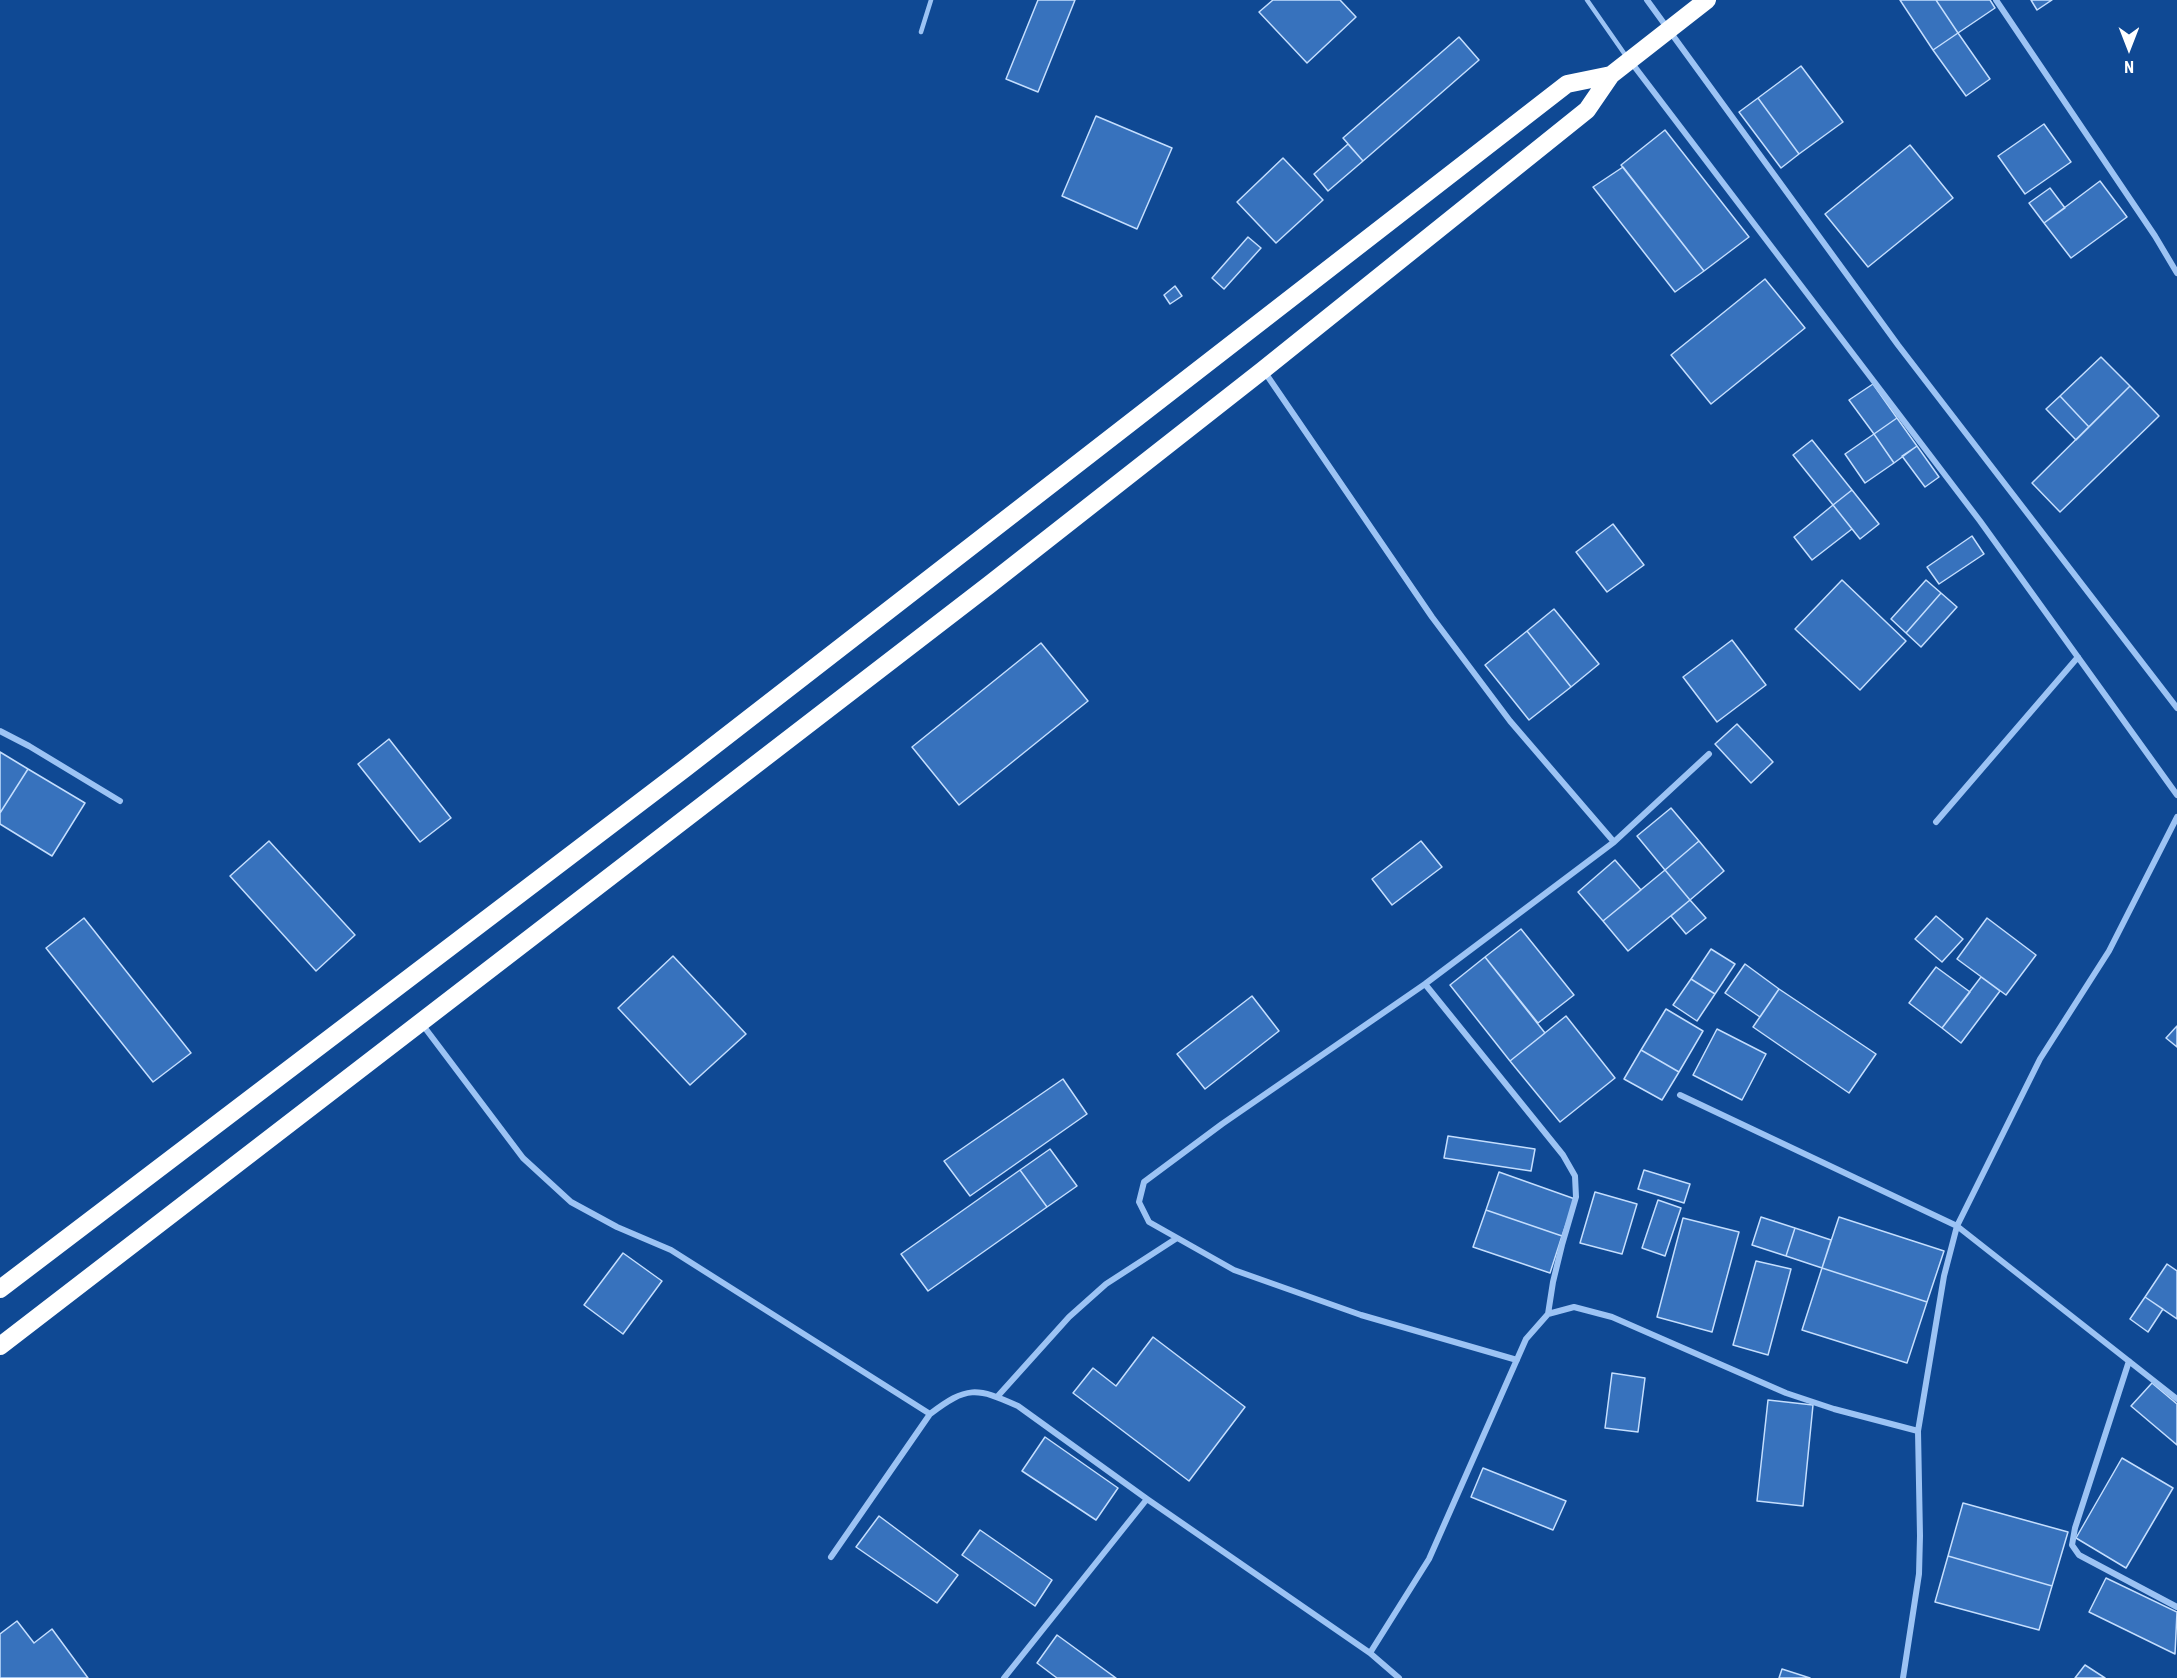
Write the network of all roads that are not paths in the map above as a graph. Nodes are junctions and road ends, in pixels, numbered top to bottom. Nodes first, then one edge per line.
1 (931, 0) edge
2 (1587, 0) edge
3 (1647, 0) edge
4 (1707, 0) edge
5 (1996, 0) edge
6 (1670, 30) junction
7 (921, 32) dead end
8 (1629, 61) junction
9 (1611, 75) junction
10 (2177, 273) edge
11 (1263, 370) junction
12 (2078, 657) junction
13 (2177, 708) edge
14 (0, 731) edge
15 (1709, 754) dead end
16 (2177, 795) edge
17 (120, 801) dead end
18 (2177, 817) edge
19 (1936, 822) dead end
20 (1614, 843) junction
21 (1425, 984) junction
22 (421, 1023) junction
23 (1680, 1095) dead end
24 (1957, 1226) junction
25 (1177, 1238) junction
26 (0, 1289) edge
27 (1548, 1314) junction
28 (0, 1346) edge
29 (1517, 1359) junction
30 (2129, 1361) junction
31 (997, 1397) junction
32 (2177, 1399) edge
33 (930, 1414) junction
34 (1918, 1431) junction
35 (1147, 1499) junction
36 (831, 1557) dead end
37 (2177, 1607) edge
38 (1370, 1653) junction
39 (1004, 1678) edge
40 (1399, 1678) edge
41 (1903, 1678) edge

1 - 7 lane
2 - 8 lane
3 - 6 street
4 - 6 highway
5 - 10 street
6 - 8 highway
6 - 13 street
8 - 9 highway
8 - 12 street
9 - 11 highway
9 - 26 highway
11 - 20 street
11 - 22 highway
12 - 16 street
12 - 19 street
14 - 17 street
15 - 20 street
18 - 24 street
20 - 21 street
21 - 25 street
21 - 27 street
22 - 28 highway
22 - 33 street
23 - 24 street
24 - 30 street
24 - 34 street
25 - 29 street
25 - 31 street
27 - 29 street
27 - 34 street
29 - 38 street
30 - 32 street
30 - 37 street
31 - 33 street
31 - 35 street
33 - 36 street
34 - 41 street
35 - 38 street
35 - 39 street
38 - 40 street

